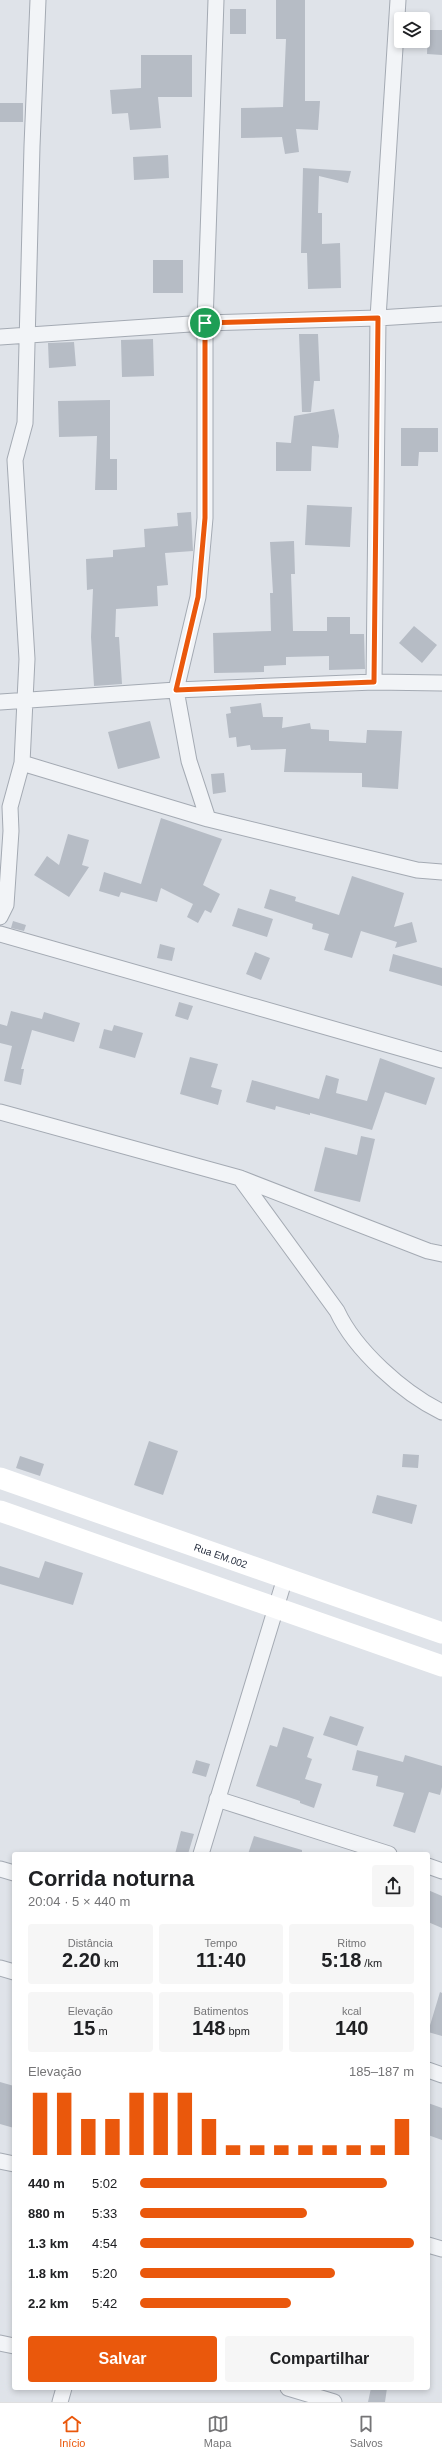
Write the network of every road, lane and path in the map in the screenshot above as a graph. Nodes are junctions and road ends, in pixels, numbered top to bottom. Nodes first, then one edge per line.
1 (38, 0) edge
2 (216, 0) edge
3 (398, 0) edge
4 (442, 314) edge
5 (378, 318) junction
6 (205, 323) junction
7 (0, 337) edge
8 (27, 337) junction
9 (374, 682) junction
10 (442, 683) edge
11 (176, 690) junction
12 (25, 700) junction
13 (0, 702) edge
14 (22, 763) junction
15 (208, 819) junction
16 (442, 872) edge
17 (0, 917) edge
18 (0, 934) edge
19 (442, 1060) edge
20 (0, 1112) edge
21 (240, 1178) junction
22 (442, 1254) edge
23 (442, 1412) edge
24 (0, 1478) edge
25 (0, 1511) edge
26 (285, 1578) junction
27 (278, 1608) junction
28 (442, 1633) edge
29 (442, 1666) edge
30 (217, 1799) junction
31 (203, 1852) edge
32 (383, 1852) edge
33 (430, 1867) edge
34 (0, 1869) edge
35 (442, 1871) edge
36 (12, 1872) edge
37 (0, 1968) edge
38 (12, 1971) edge
39 (430, 2071) edge
40 (442, 2075) edge
41 (0, 2160) edge
42 (12, 2163) edge
43 (430, 2245) edge
44 (442, 2248) edge
45 (0, 2343) edge
46 (12, 2346) edge
47 (63, 2390) edge
48 (295, 2390) edge
49 (60, 2402) edge
50 (334, 2402) edge

1 - 8 street
2 - 6 street
3 - 5 street
4 - 5 street
5 - 6 street
5 - 9 street
6 - 8 street
6 - 11 street
7 - 8 street
8 - 12 street
9 - 10 street
9 - 11 street
11 - 12 street
11 - 15 street
12 - 13 street
12 - 14 street
14 - 15 street
14 - 17 street
15 - 16 street
18 - 19 street
20 - 21 street
21 - 22 street
21 - 23 street
24 - 26 street, Rua EM.002
25 - 27 street
26 - 27 street
26 - 28 street, Rua EM.002
27 - 29 street
27 - 30 street
30 - 31 street
30 - 32 street
33 - 35 street
34 - 36 street
37 - 38 street
39 - 40 street
41 - 42 street
43 - 44 street
45 - 46 street
47 - 49 street
48 - 50 street

